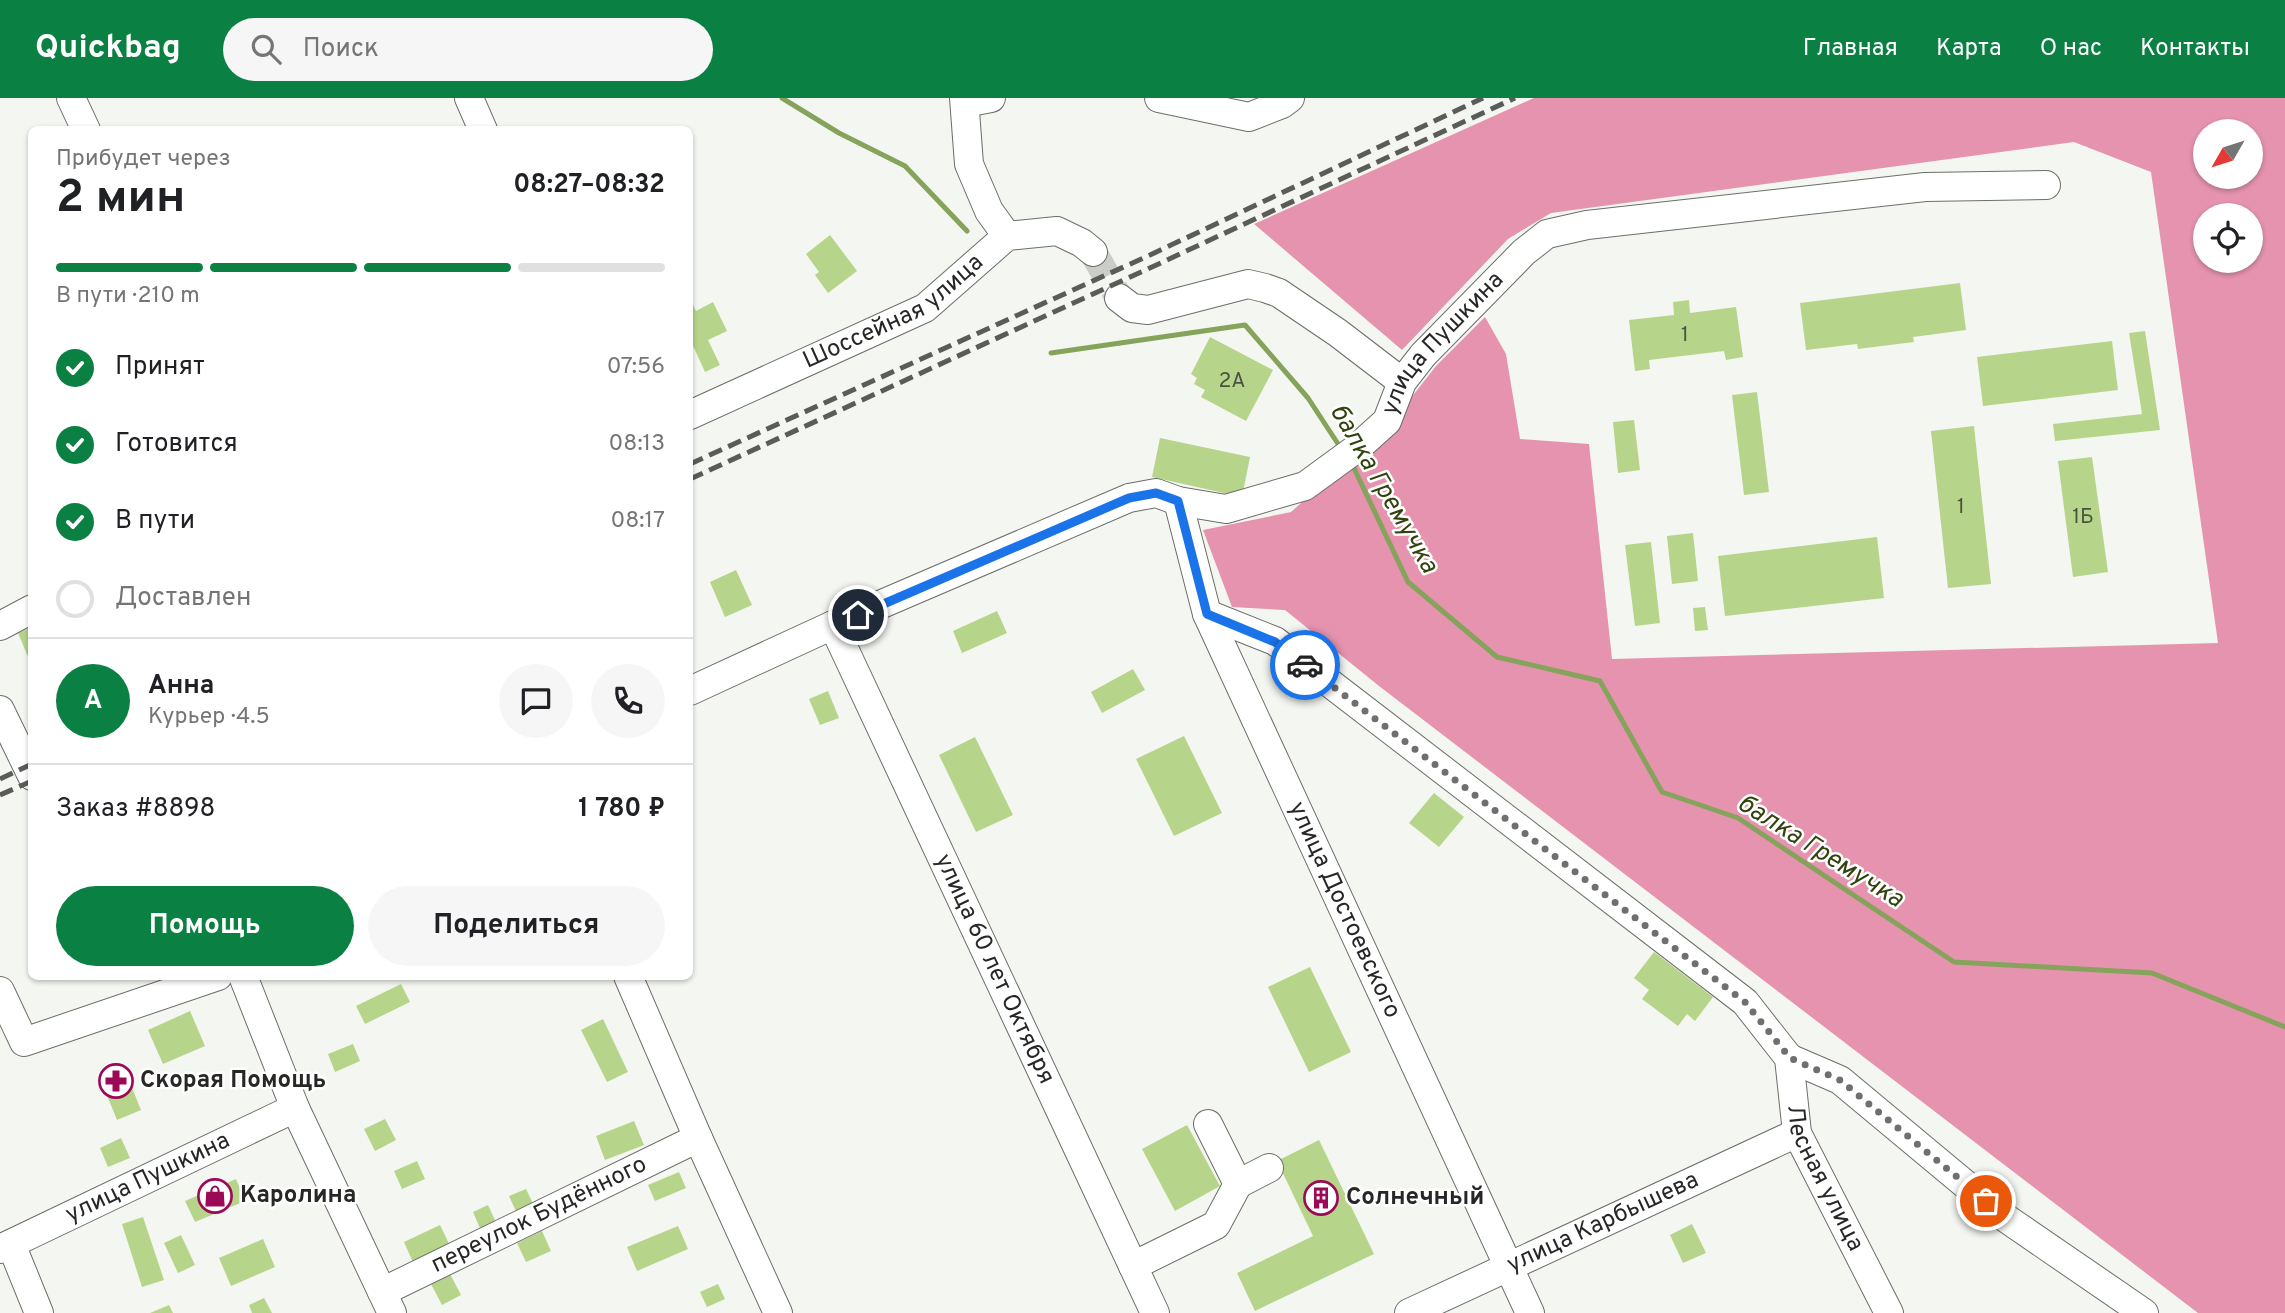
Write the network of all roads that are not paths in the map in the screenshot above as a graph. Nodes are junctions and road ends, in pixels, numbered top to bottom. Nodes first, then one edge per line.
1 (71, 98) edge
2 (469, 98) edge
3 (1159, 98) edge
4 (1290, 98) edge
5 (974, 100) edge
6 (84, 126) edge
7 (482, 126) edge
8 (2046, 185) dead end
9 (1007, 236) junction
10 (1093, 252) tunnel mouth
11 (1119, 298) tunnel mouth
12 (1402, 382) junction
13 (693, 414) edge
14 (1178, 501) junction
15 (28, 611) edge
16 (1207, 614) junction
17 (833, 625) junction
18 (0, 626) edge
19 (693, 690) edge
20 (0, 710) edge
21 (28, 768) edge
22 (206, 980) edge
23 (245, 980) edge
24 (630, 980) edge
25 (0, 991) edge
26 (1790, 1058) junction
27 (295, 1108) junction
28 (1208, 1124) dead end
29 (1797, 1133) junction
30 (698, 1138) junction
31 (1269, 1168) dead end
32 (1238, 1184) junction
33 (5, 1246) edge
34 (1509, 1265) junction
35 (1133, 1266) junction
36 (387, 1303) edge
37 (39, 1313) edge
38 (778, 1313) edge
39 (1155, 1313) edge
40 (1409, 1313) edge
41 (1530, 1313) edge
42 (1889, 1313) edge
43 (2144, 1313) edge

1 - 6 street
2 - 7 street
3 - 4 street
5 - 9 street
8 - 12 street, улица Пушкина
9 - 10 street, Шоссейная улица
9 - 13 street, Шоссейная улица
11 - 12 street
12 - 14 street, улица Пушкина
14 - 16 street, улица Достоевского
14 - 17 street, улица Пушкина
15 - 18 street
16 - 26 street
16 - 34 street, улица Достоевского
17 - 19 street, улица Пушкина
17 - 35 street, улица 60 лет Октября
20 - 21 street
22 - 25 street
23 - 27 street
24 - 30 street
26 - 29 street, Лесная улица
26 - 43 street
27 - 33 street, улица Пушкина
27 - 36 street
28 - 32 street
29 - 34 street, улица Карбышева
29 - 42 street, Лесная улица
30 - 36 street, переулок Будённого
30 - 38 street
31 - 32 street
32 - 35 street
33 - 37 street
34 - 40 street, улица Карбышева
34 - 41 street, улица Достоевского
35 - 39 street, улица 60 лет Октября

